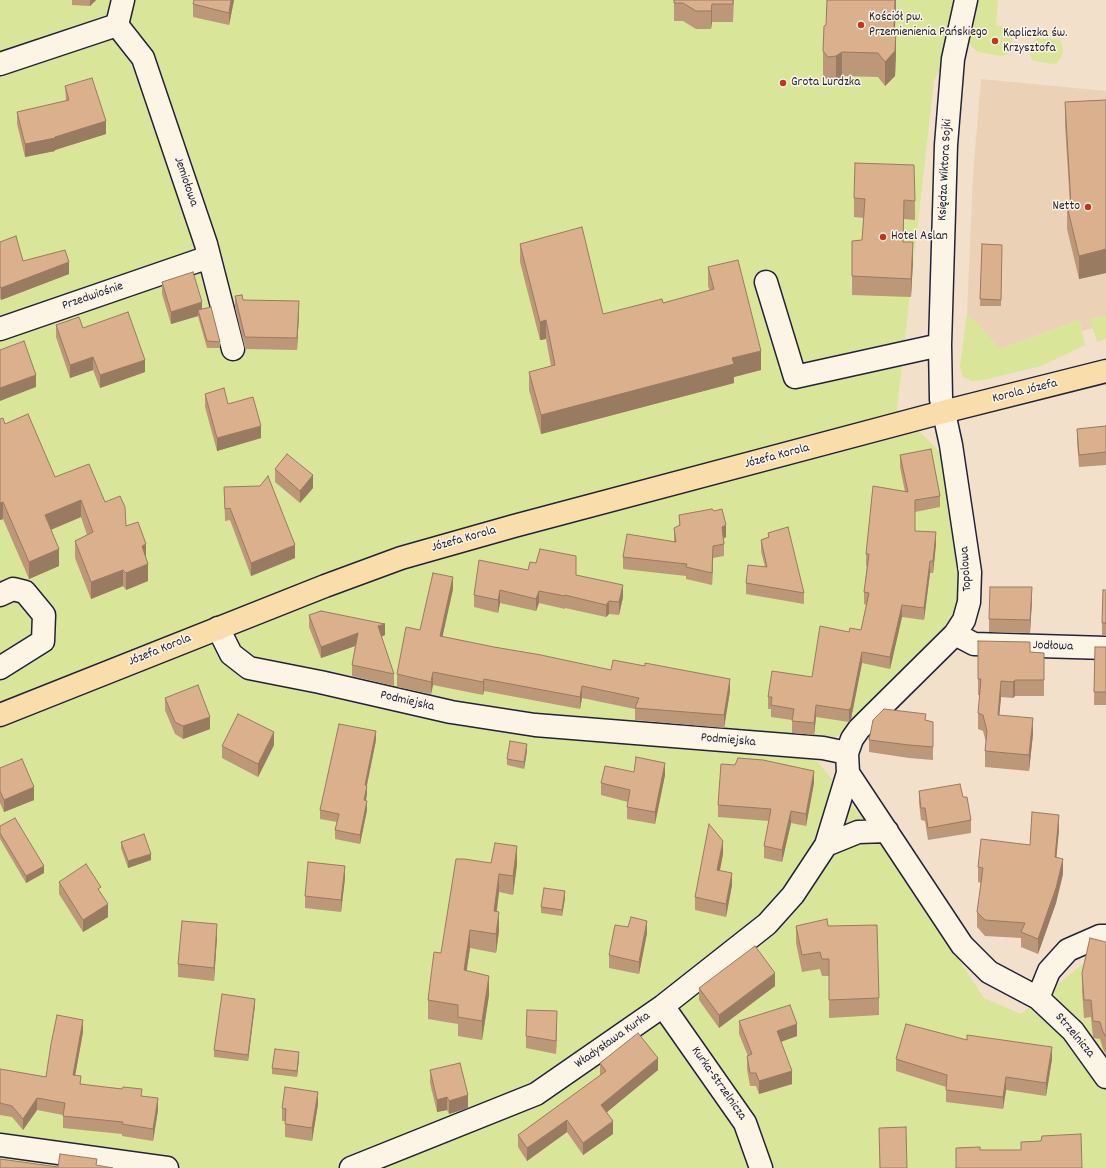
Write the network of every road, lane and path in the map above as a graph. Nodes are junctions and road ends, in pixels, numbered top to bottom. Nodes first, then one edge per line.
1 (123, 0) edge
2 (966, 0) edge
3 (117, 25) junction
4 (0, 64) edge
5 (209, 257) junction
6 (766, 282) dead end
7 (0, 329) edge
8 (940, 346) junction
9 (233, 349) dead end
10 (1106, 371) edge
11 (943, 412) junction
12 (0, 596) edge
13 (218, 628) junction
14 (955, 634) junction
15 (1106, 648) edge
16 (0, 668) edge
17 (0, 715) edge
18 (848, 763) junction
19 (887, 830) junction
20 (826, 845) junction
21 (1106, 936) edge
22 (1038, 998) junction
23 (664, 1006) junction
24 (1106, 1077) edge
25 (0, 1145) edge
26 (167, 1168) edge
27 (351, 1168) edge
28 (761, 1168) edge

1 - 3 street
2 - 8 street, Księdza Wiktora Sojki
3 - 4 street
3 - 5 street, Jemiołowa
5 - 7 street, Przedwiośnie
5 - 9 street, Jemiołowa
6 - 8 street
8 - 11 street, Księdza Wiktora Sojki
10 - 11 highway, Korola Józefa
11 - 13 highway, Józefa Korola
11 - 14 street, Topolowa
12 - 16 street
13 - 17 highway, Józefa Korola
13 - 18 street, Podmiejska
14 - 15 street, Jodłowa
14 - 18 street, Topolowa
18 - 19 street
18 - 20 street, Władysława Kurka
19 - 20 street
19 - 22 street
20 - 23 street, Władysława Kurka
21 - 22 street
22 - 24 street, Strzelnicza
23 - 27 street, Władysława Kurka
23 - 28 street, Kurka-Strzelnicza
25 - 26 street

